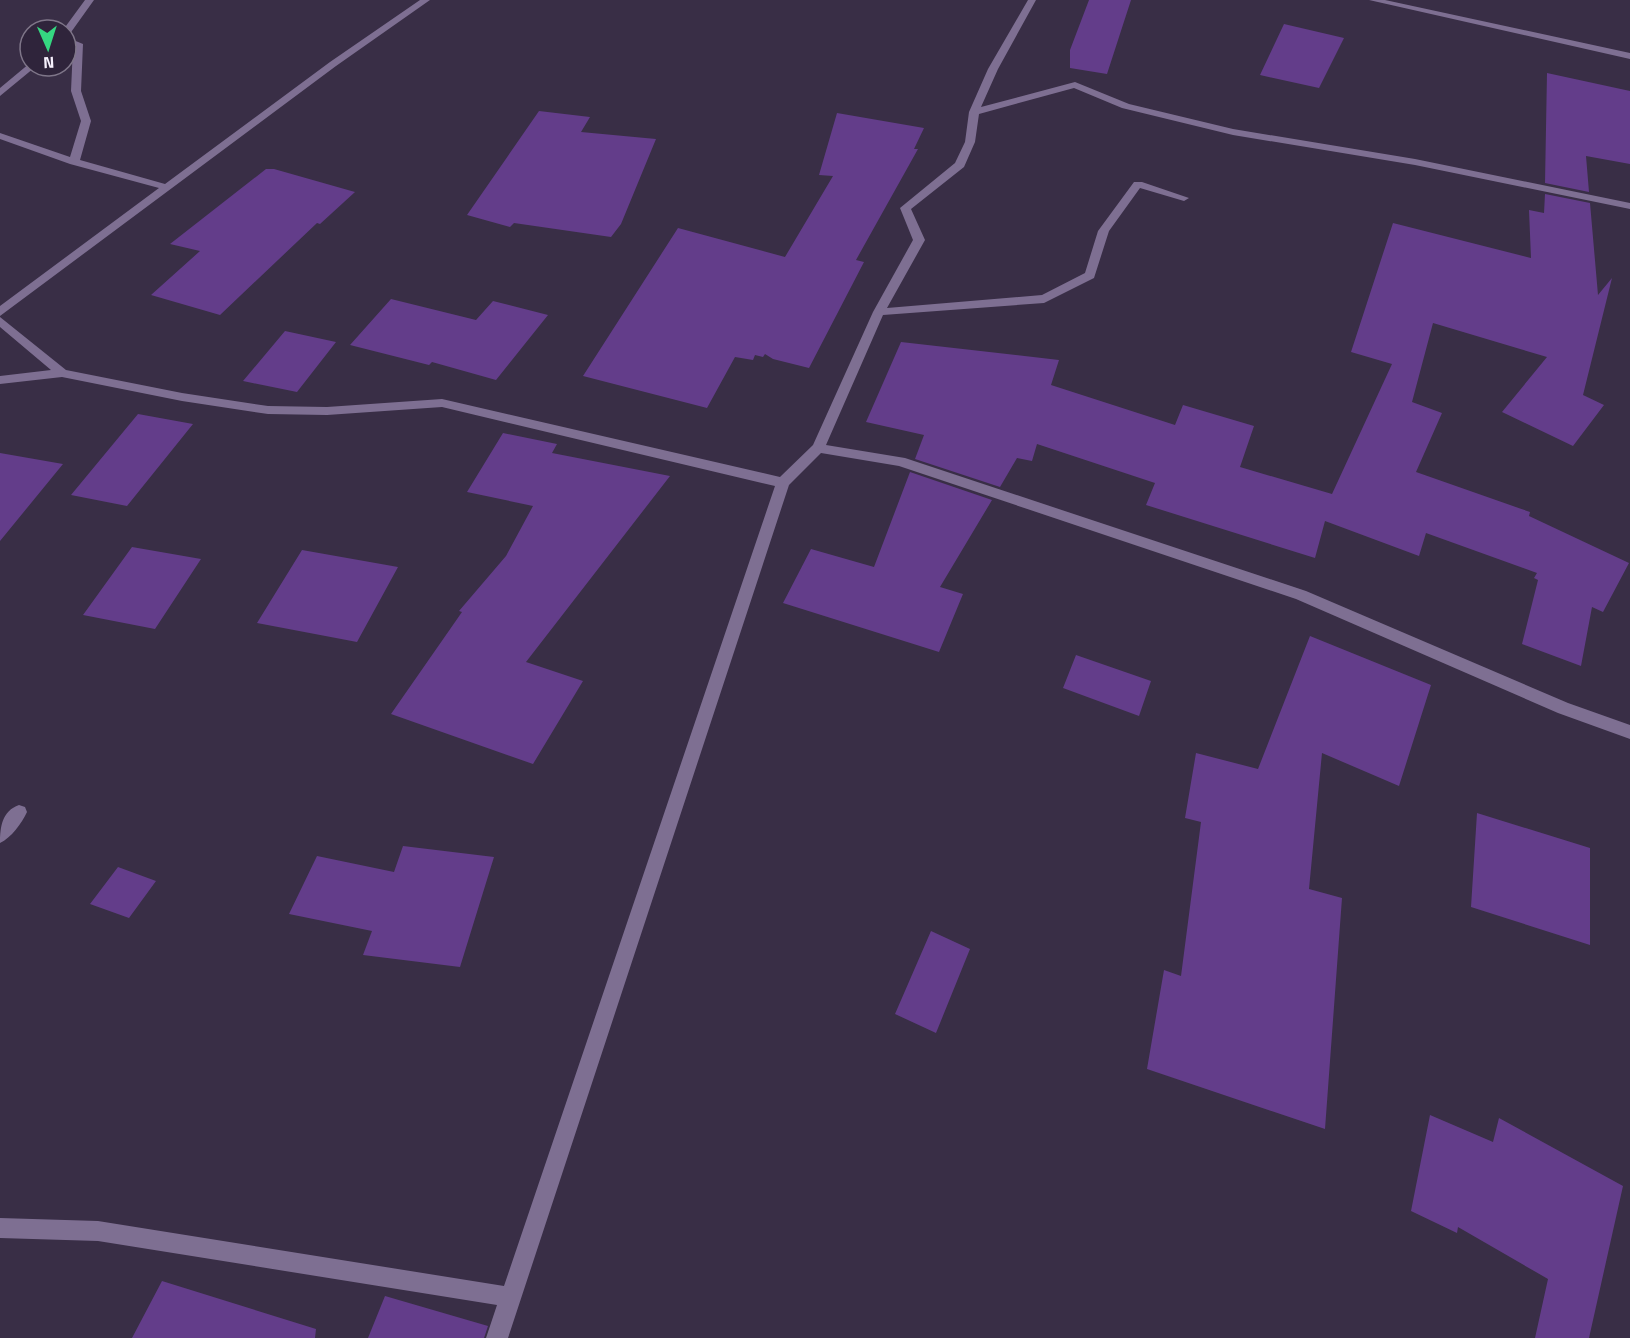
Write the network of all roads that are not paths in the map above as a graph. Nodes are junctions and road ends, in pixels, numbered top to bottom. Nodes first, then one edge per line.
1 (90, 0) edge
2 (426, 0) edge
3 (1032, 0) edge
4 (1372, 0) edge
5 (77, 18) edge
6 (1630, 56) edge
7 (18, 77) edge
8 (77, 78) edge
9 (0, 93) edge
10 (974, 112) junction
11 (0, 136) edge
12 (74, 162) junction
13 (166, 187) junction
14 (1184, 198) dead end
15 (1630, 206) edge
16 (0, 312) edge
17 (879, 312) junction
18 (0, 321) edge
19 (62, 373) junction
20 (0, 380) edge
21 (818, 448) junction
22 (783, 483) junction
23 (1630, 732) edge
24 (19, 812) dead end
25 (0, 835) edge
26 (0, 1228) edge
27 (509, 1297) junction
28 (497, 1338) edge

1 - 5 street
2 - 13 street
3 - 10 street
4 - 6 street
7 - 9 street
8 - 12 street
10 - 15 street
10 - 17 street
11 - 12 street
12 - 13 street
13 - 16 street
14 - 17 street
17 - 21 street
18 - 19 street
19 - 20 street
19 - 22 street
21 - 22 street
21 - 23 street
22 - 27 street
24 - 25 street
26 - 27 street
27 - 28 street

